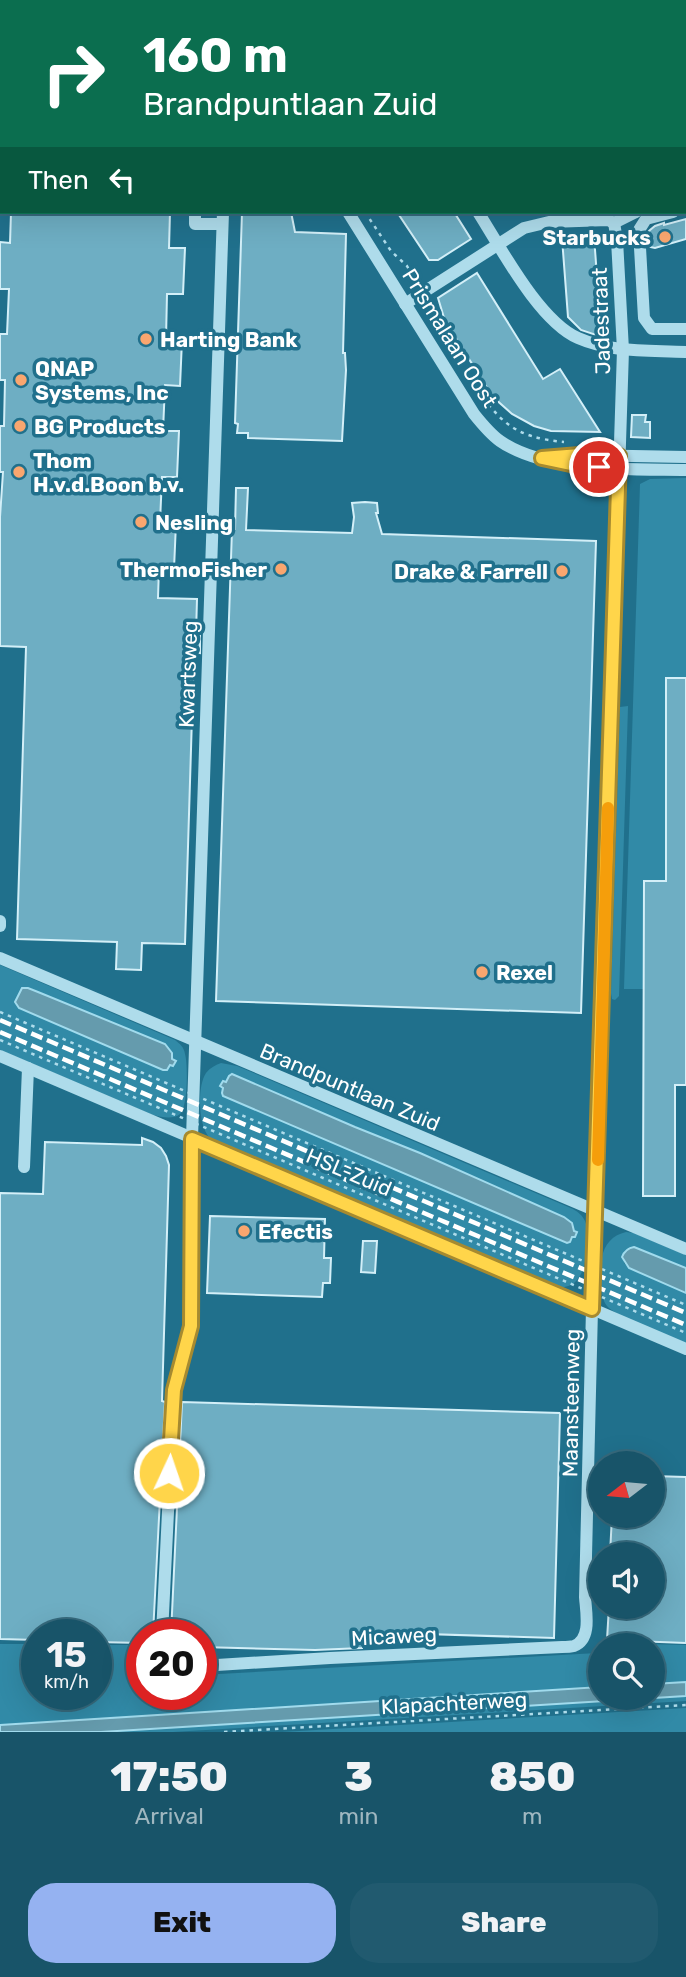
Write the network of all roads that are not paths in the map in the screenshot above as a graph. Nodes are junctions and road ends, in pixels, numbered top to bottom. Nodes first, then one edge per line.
1 (195, 214) edge
2 (349, 214) edge
3 (479, 214) edge
4 (632, 214) edge
5 (665, 214) edge
6 (223, 218) edge
7 (614, 223) junction
8 (499, 246) junction
9 (405, 303) junction
10 (686, 329) edge
11 (623, 350) junction
12 (686, 352) edge
13 (686, 457) edge
14 (619, 462) junction
15 (686, 470) edge
16 (0, 958) edge
17 (195, 1041) junction
18 (0, 1056) edge
19 (28, 1068) junction
20 (192, 1139) junction
21 (24, 1167) dead end
22 (596, 1212) junction
23 (686, 1250) edge
24 (592, 1309) junction
25 (686, 1349) edge
26 (163, 1619) edge
27 (584, 1637) joint
28 (217, 1665) edge

1 - 6 street
2 - 9 street, Prismalaan Oost
3 - 8 street
4 - 7 street
5 - 10 street
6 - 17 street, Kwartsweg
7 - 8 street
7 - 11 street, Jadestraat
8 - 9 street
8 - 11 street
9 - 14 street, Prismalaan Oost
11 - 12 street
11 - 14 street, Jadestraat
13 - 14 street, Prismalaan Oost
14 - 15 street, Prismalaan Oost
14 - 22 street, Maansteenweg
16 - 17 street, Brandpuntlaan Zuid
17 - 20 street, Kwartsweg
17 - 22 street, Brandpuntlaan Zuid
18 - 19 street
19 - 20 street
19 - 21 street
20 - 24 street
20 - 26 street, Kwartsweg
22 - 23 street, Brandpuntlaan Zuid
22 - 24 street, Maansteenweg
24 - 25 street
24 - 27 street, Maansteenweg
27 - 28 street, Micaweg

